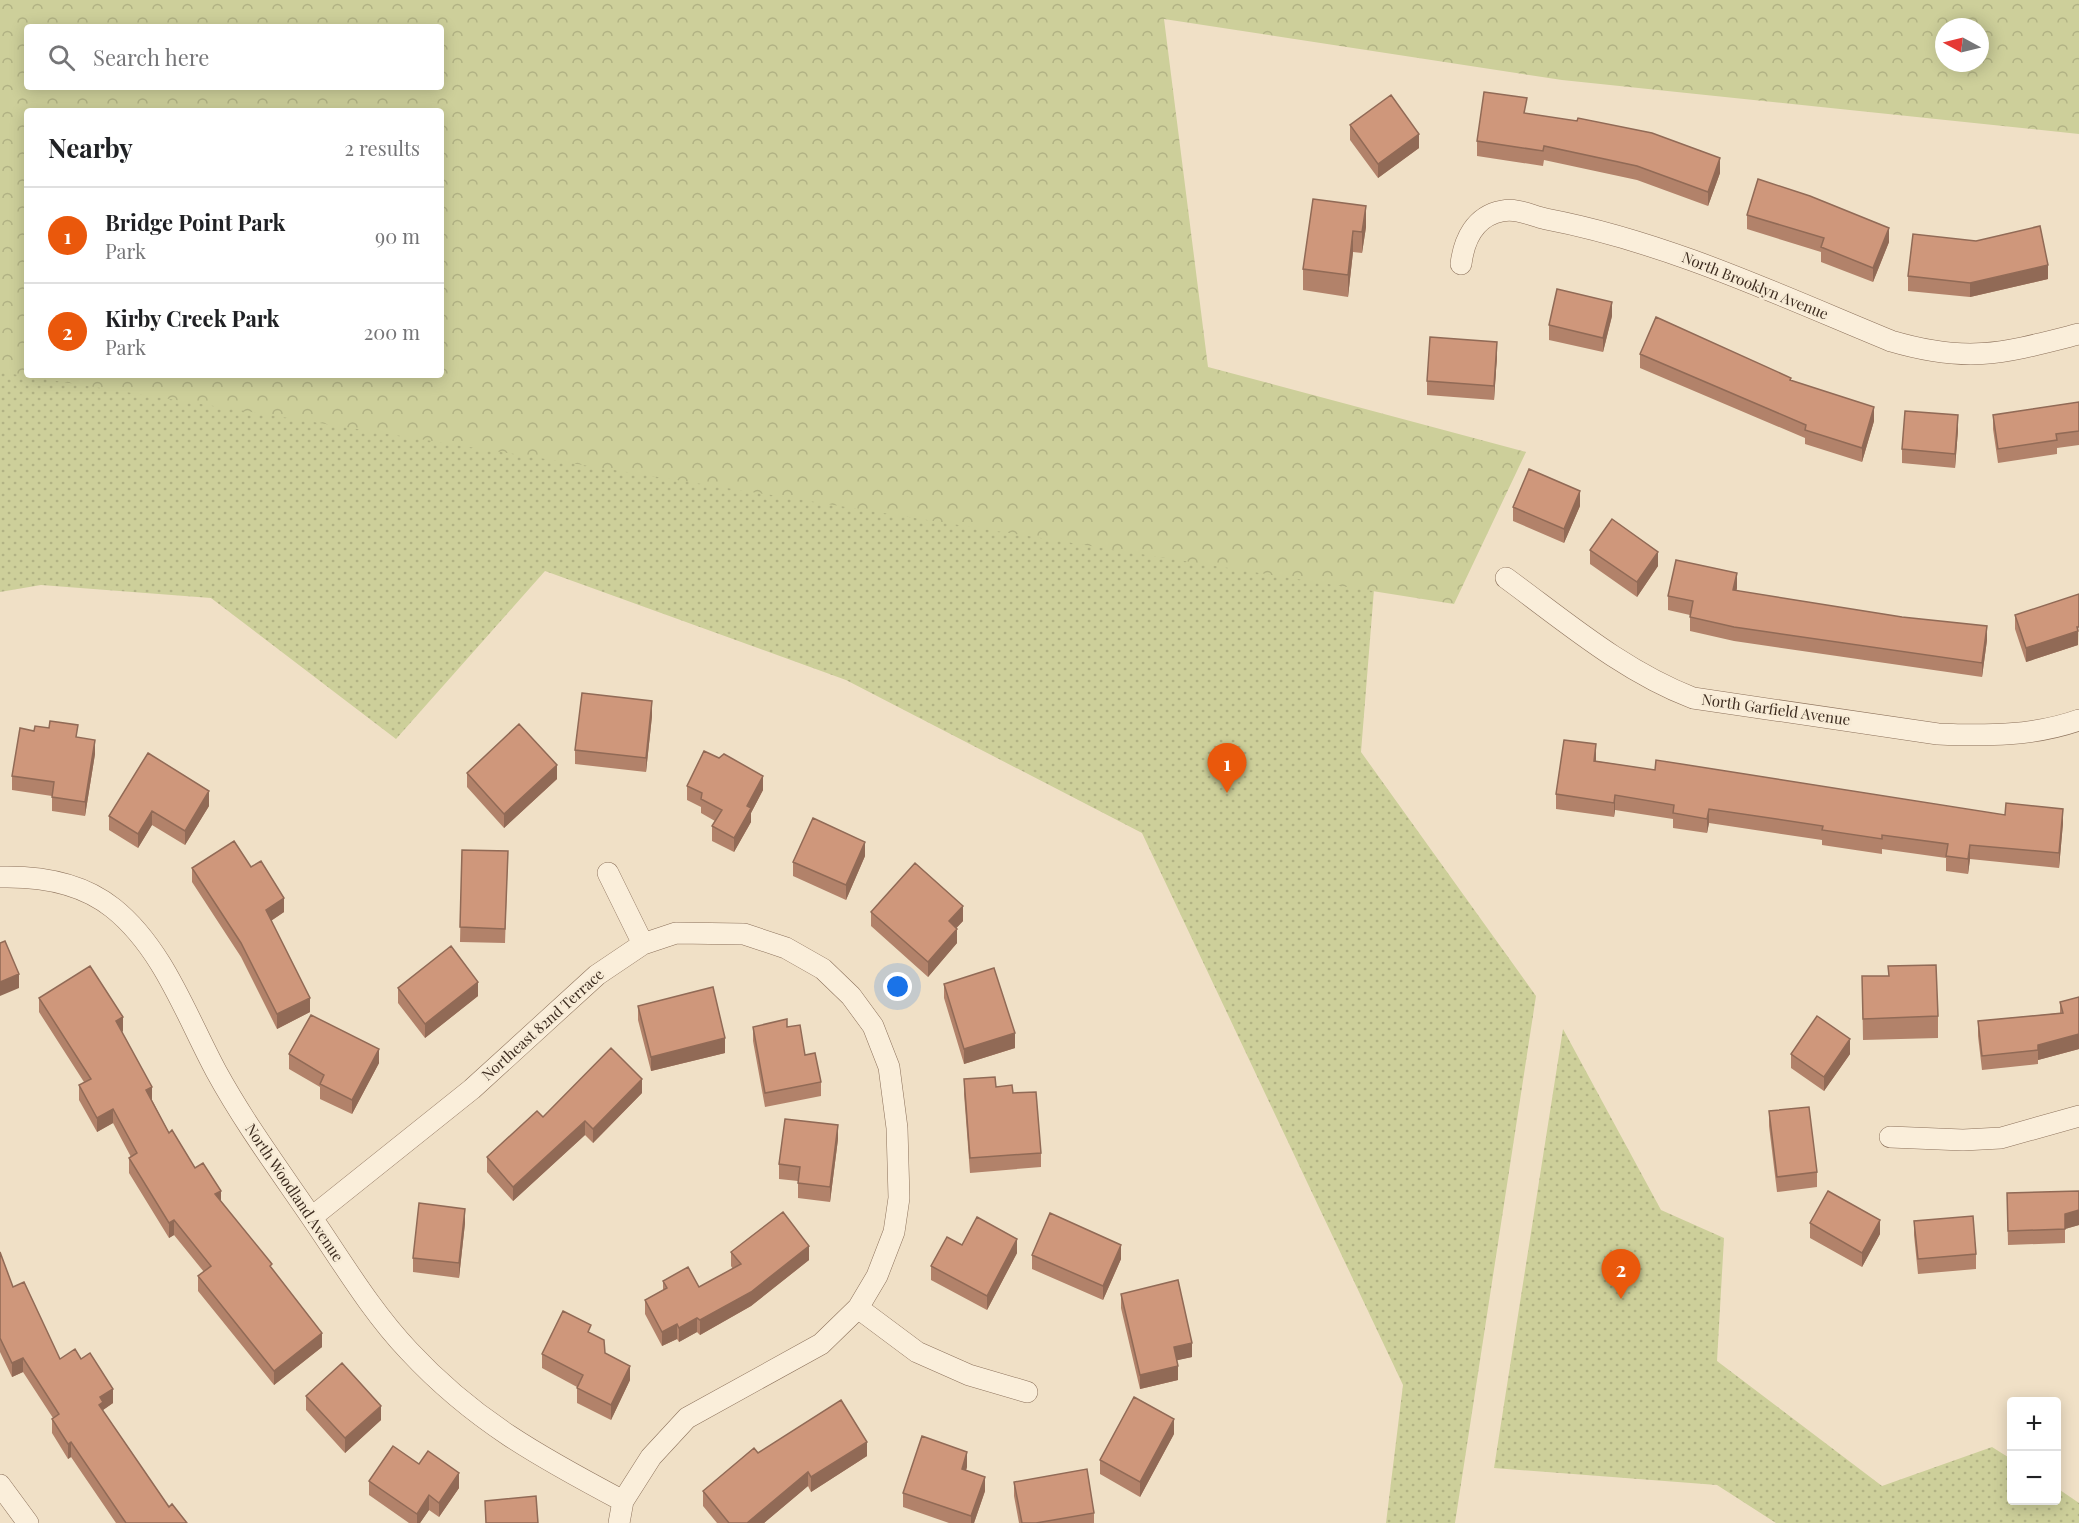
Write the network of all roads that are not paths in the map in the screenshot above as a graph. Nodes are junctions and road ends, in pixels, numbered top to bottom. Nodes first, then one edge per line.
1 (1461, 264) dead end
2 (2079, 334) edge
3 (1506, 578) dead end
4 (2079, 720) edge
5 (608, 873) dead end
6 (0, 877) edge
7 (643, 944) junction
8 (2079, 1116) edge
9 (1890, 1137) dead end
10 (312, 1217) junction
11 (858, 1308) junction
12 (1028, 1392) dead end
13 (0, 1485) edge
14 (623, 1501) junction
15 (28, 1523) edge
16 (619, 1523) edge

1 - 2 street, North Brooklyn Avenue
3 - 4 street, North Garfield Avenue
5 - 7 street
6 - 10 street, North Woodland Avenue
7 - 10 street, Northeast 82nd Terrace
7 - 11 street, Northeast 82nd Terrace
8 - 9 street
10 - 14 street, North Woodland Avenue
11 - 12 street
11 - 14 street, Northeast 82nd Terrace
13 - 15 street
14 - 16 street, Northeast 82nd Terrace

